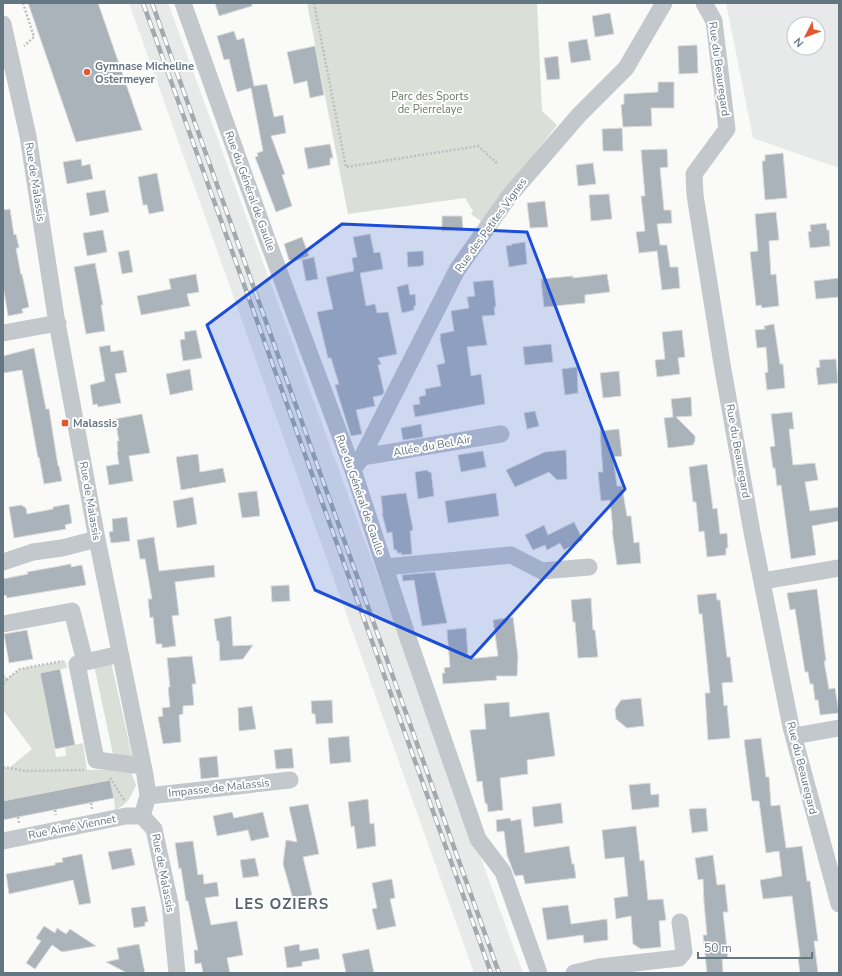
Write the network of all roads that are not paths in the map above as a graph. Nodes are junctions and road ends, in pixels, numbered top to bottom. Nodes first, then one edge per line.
1 (664, 3) edge
2 (704, 3) edge
3 (186, 7) edge
4 (3, 24) edge
5 (8, 56) edge
6 (58, 324) junction
7 (3, 333) edge
8 (501, 434) dead end
9 (358, 463) junction
10 (97, 539) junction
11 (3, 562) edge
12 (589, 566) dead end
13 (384, 567) junction
14 (839, 568) edge
15 (762, 582) junction
16 (3, 624) edge
17 (120, 654) junction
18 (85, 662) junction
19 (839, 728) edge
20 (794, 736) junction
21 (143, 766) junction
22 (290, 780) dead end
23 (148, 796) junction
24 (142, 816) junction
25 (3, 841) edge
26 (839, 904) edge
27 (680, 922) dead end
28 (177, 973) edge
29 (539, 973) edge
30 (574, 973) edge

1 - 9 street, Rue des Petites Vignes
2 - 15 street, Rue du Beauregard
3 - 9 street, Rue du Général de Gaulle
4 - 5 street, Rue de Malassis
5 - 6 street, Rue de Malassis
6 - 7 street
6 - 10 street, Rue de Malassis
8 - 9 street, Allée du Bel Air
9 - 13 street, Rue du Général de Gaulle
10 - 11 street
10 - 17 street, Rue de Malassis
12 - 13 street
13 - 29 street, Rue du Général de Gaulle
14 - 15 street
15 - 20 street, Rue du Beauregard
16 - 18 street
17 - 18 street
17 - 21 street, Rue de Malassis
18 - 21 street
19 - 20 street
20 - 26 street, Rue du Beauregard
21 - 23 street, Rue de Malassis
22 - 23 street, Impasse de Malassis
23 - 24 street, Rue de Malassis
24 - 25 street, Rue Aimé Viennet
24 - 28 street, Rue de Malassis
27 - 30 street

